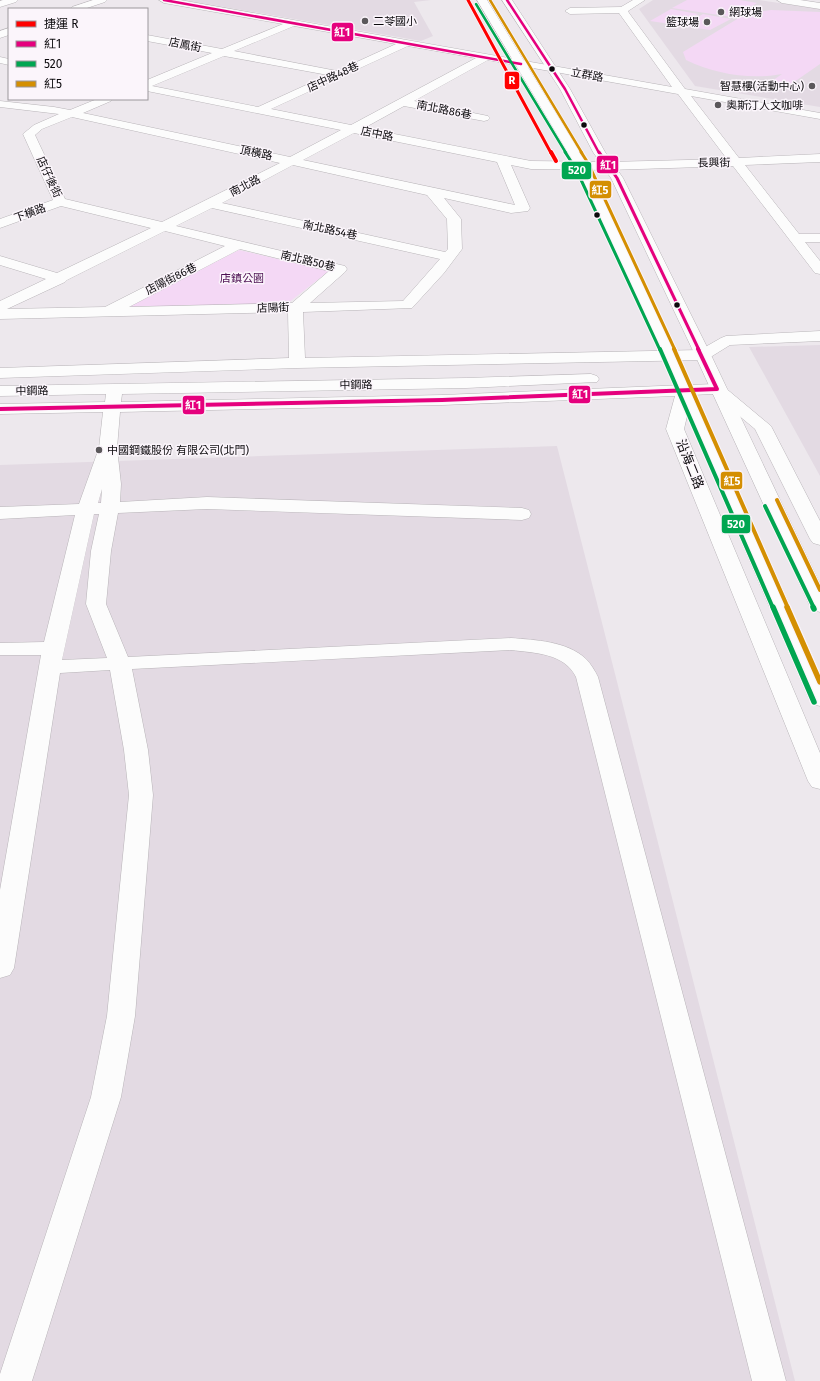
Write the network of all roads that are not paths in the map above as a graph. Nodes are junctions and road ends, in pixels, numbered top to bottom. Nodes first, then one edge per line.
1 (12, 0) edge
2 (102, 0) edge
3 (164, 0) edge
4 (482, 0) edge
5 (507, 0) edge
6 (640, 0) edge
7 (782, 0) edge
8 (0, 4) edge
9 (820, 6) edge
10 (78, 8) edge
11 (623, 10) junction
12 (570, 11) dead end
13 (292, 23) junction
14 (148, 38) edge
15 (406, 43) junction
16 (222, 53) junction
17 (486, 57) junction
18 (521, 64) junction
19 (551, 69) junction
20 (338, 74) junction
21 (148, 84) edge
22 (148, 88) edge
23 (681, 91) junction
24 (104, 100) edge
25 (404, 103) junction
26 (0, 104) edge
27 (260, 110) junction
28 (69, 113) junction
29 (820, 116) edge
30 (484, 118) dead end
31 (354, 129) junction
32 (820, 158) edge
33 (502, 159) junction
34 (293, 161) junction
35 (736, 162) junction
36 (582, 166) junction
37 (608, 166) junction
38 (431, 191) junction
39 (60, 202) junction
40 (210, 204) junction
41 (0, 224) edge
42 (164, 227) junction
43 (794, 238) junction
44 (820, 238) edge
45 (238, 244) junction
46 (449, 257) junction
47 (0, 260) edge
48 (820, 270) edge
49 (60, 279) junction
50 (0, 307) edge
51 (296, 308) junction
52 (105, 313) junction
53 (0, 314) edge
54 (820, 336) edge
55 (703, 355) junction
56 (670, 356) junction
57 (297, 363) junction
58 (115, 369) junction
59 (0, 373) edge
60 (715, 382) junction
61 (682, 383) junction
62 (114, 389) junction
63 (0, 391) edge
64 (113, 406) junction
65 (0, 409) edge
66 (98, 508) junction
67 (0, 513) edge
68 (522, 514) dead end
69 (820, 539) edge
70 (820, 606) edge
71 (0, 649) edge
72 (51, 658) junction
73 (120, 664) junction
74 (820, 699) edge
75 (820, 781) edge
76 (0, 968) edge
77 (15, 1381) edge
78 (770, 1381) edge

1 - 8 street
2 - 10 street
3 - 13 street, 立群路
4 - 18 street
5 - 19 street
6 - 11 street
7 - 9 street
11 - 12 street
11 - 23 street
13 - 15 street, 立群路
13 - 16 street
14 - 16 street, 店鳳街
15 - 17 street, 立群路
15 - 20 street, 店中路48巷
16 - 20 street, 店鳳街
16 - 21 street
17 - 18 street, 立群路
17 - 25 street, 南北路
18 - 19 street, 立群路
18 - 36 street
19 - 23 street, 立群路
19 - 37 street
20 - 27 street, 店中路48巷
22 - 27 street, 店中路
23 - 29 street, 立群路
23 - 35 street
24 - 28 street, 店仔後街
25 - 30 street, 南北路86巷
25 - 31 street, 南北路
26 - 28 street, 頂橫路
27 - 31 street, 店中路
28 - 34 street, 頂橫路
28 - 39 street, 店仔後街
31 - 33 street, 店中路
31 - 34 street, 南北路
32 - 35 street, 長興街
33 - 36 street, 店中路
33 - 38 street, 頂橫路
34 - 38 street, 頂橫路
34 - 40 street, 南北路
35 - 37 street, 長興街
35 - 43 street
36 - 37 street, 店中路
36 - 56 street
37 - 55 street
38 - 46 street, 店陽街
39 - 41 street, 下橫路
39 - 42 street, 店仔後街
40 - 42 street, 南北路
40 - 46 street, 南北路54巷
42 - 45 street, 南北路50巷
42 - 49 street, 南北路
43 - 44 street
43 - 48 street
45 - 51 street, 南北路50巷
45 - 52 street, 店陽街86巷
46 - 51 street, 店陽街
47 - 49 street
49 - 50 street, 南北路
51 - 52 street, 店陽街
51 - 57 street
52 - 53 street, 店陽街
54 - 55 street
55 - 56 street, 中鋼路
55 - 60 street
56 - 57 street, 中鋼路
56 - 61 street
57 - 58 street, 中鋼路
58 - 59 street, 中鋼路
58 - 62 street
60 - 61 street, 中鋼路
60 - 69 street
60 - 70 street
61 - 62 street, 中鋼路
61 - 64 street, 中鋼路
61 - 74 street, 沿海二路
61 - 75 street, 沿海二路
62 - 63 street, 中鋼路
62 - 64 street
64 - 65 street, 中鋼路
64 - 66 street
66 - 67 street
66 - 68 street
66 - 72 street
66 - 73 street
71 - 72 street
72 - 73 street
72 - 76 street
73 - 77 street
73 - 78 street

